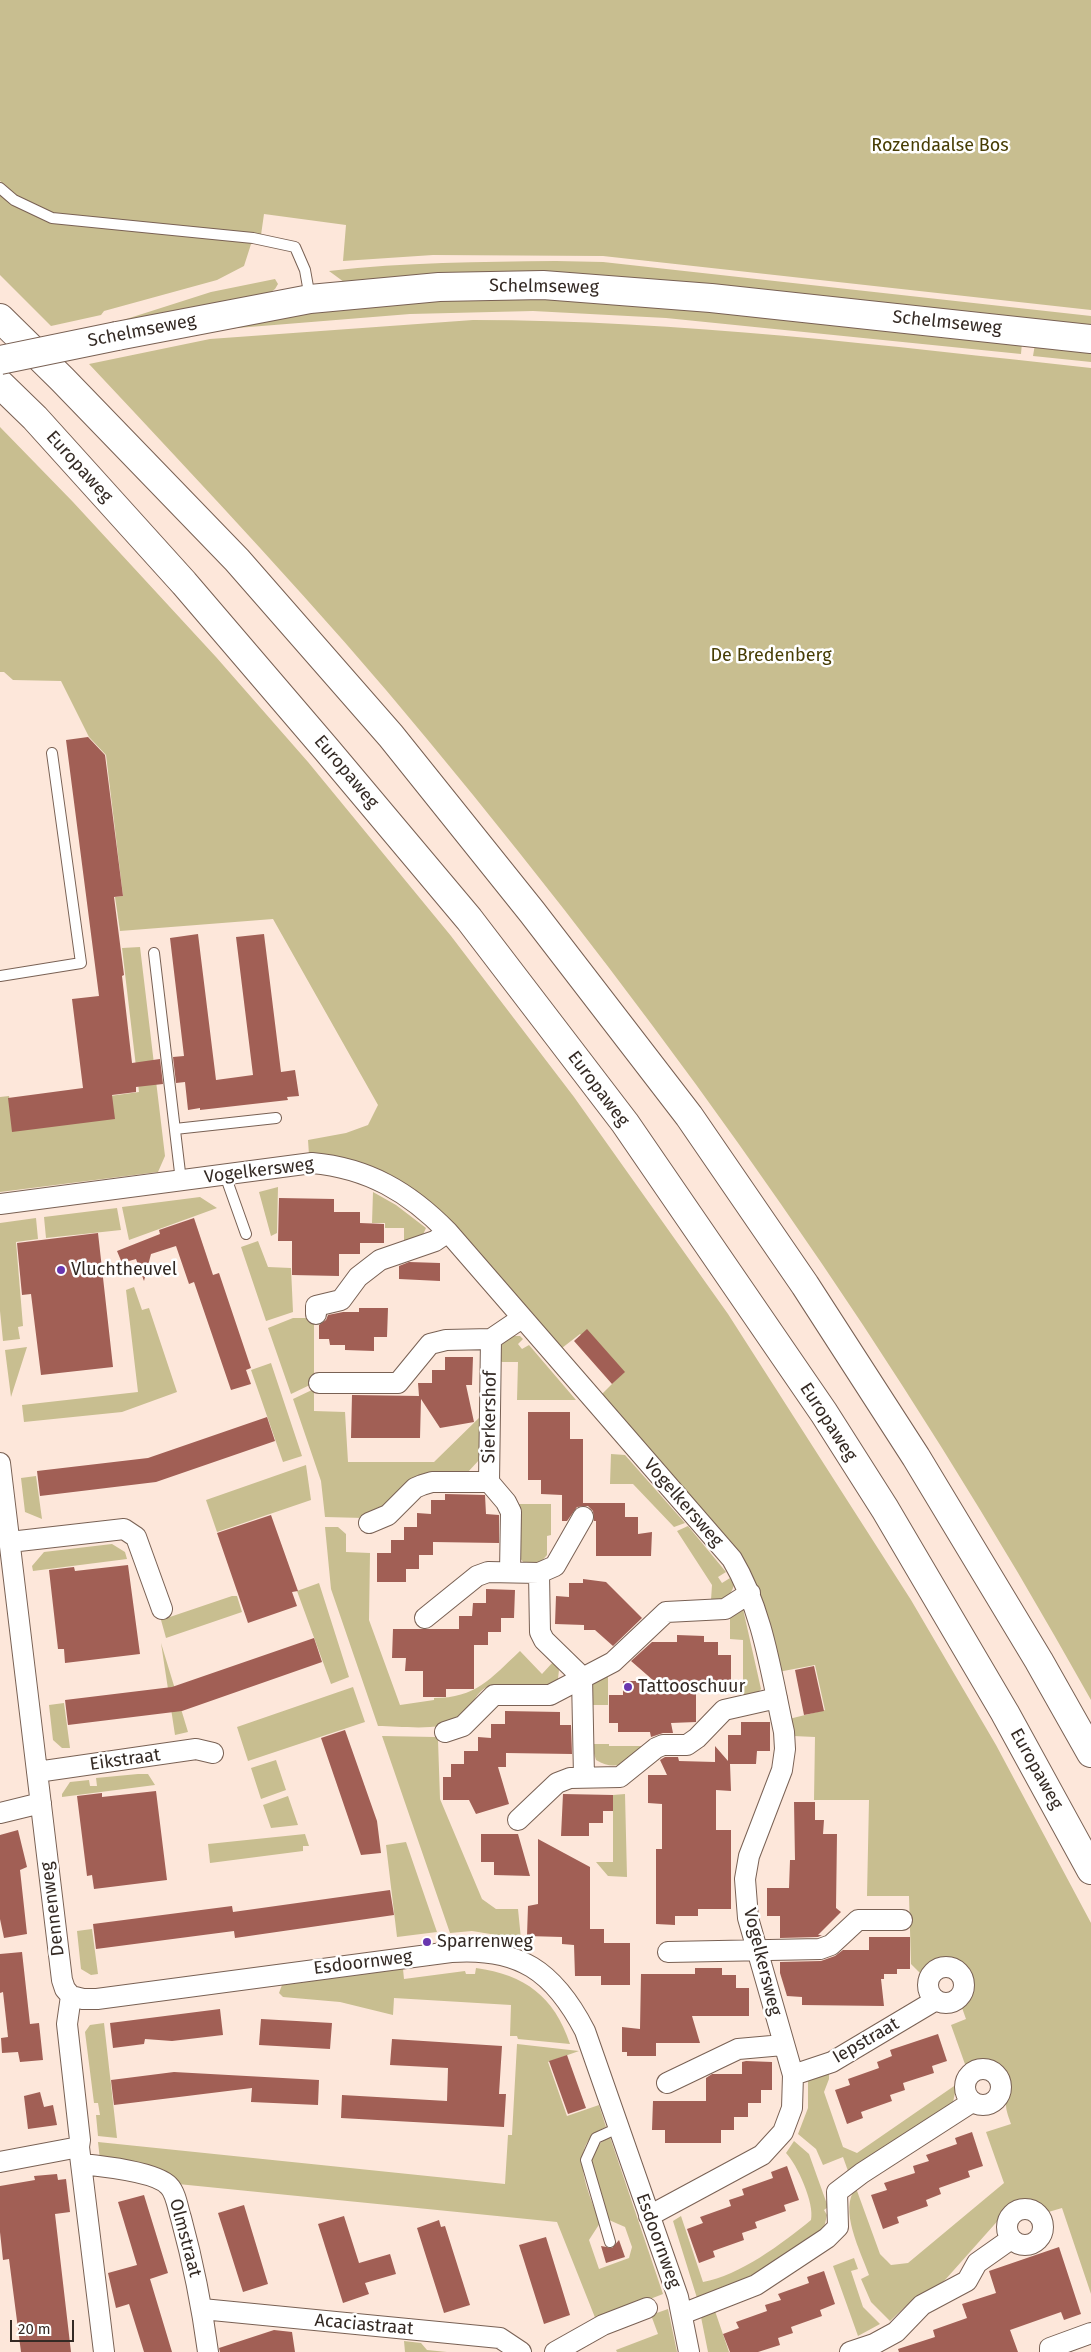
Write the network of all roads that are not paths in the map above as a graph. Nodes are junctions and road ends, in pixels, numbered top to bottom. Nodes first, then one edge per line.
1 (0, 188) edge
2 (310, 299) junction
3 (0, 318) edge
4 (1091, 339) edge
5 (0, 360) edge
6 (0, 384) edge
7 (52, 753) dead end
8 (154, 953) dead end
9 (0, 976) edge
10 (276, 1118) dead end
11 (175, 1129) junction
12 (225, 1175) junction
13 (181, 1181) junction
14 (0, 1204) edge
15 (448, 1232) junction
16 (246, 1234) dead end
17 (316, 1314) dead end
18 (522, 1318) junction
19 (491, 1339) junction
20 (320, 1383) dead end
21 (0, 1463) edge
22 (489, 1482) junction
23 (583, 1517) dead end
24 (369, 1523) dead end
25 (6, 1534) edge
26 (510, 1572) junction
27 (540, 1573) junction
28 (750, 1593) junction
29 (162, 1609) dead end
30 (425, 1618) dead end
31 (582, 1677) junction
32 (776, 1698) junction
33 (444, 1732) dead end
34 (213, 1753) dead end
35 (1091, 1754) edge
36 (37, 1772) junction
37 (584, 1777) junction
38 (41, 1803) junction
39 (0, 1813) edge
40 (518, 1820) dead end
41 (1091, 1870) edge
42 (902, 1920) dead end
43 (757, 1951) junction
44 (668, 1952) dead end
45 (71, 1996) junction
46 (936, 2000) dead end
47 (784, 2046) junction
48 (793, 2075) junction
49 (667, 2083) dead end
50 (972, 2102) dead end
51 (618, 2128) junction
52 (80, 2155) junction
53 (0, 2162) edge
54 (649, 2216) junction
55 (1011, 2239) dead end
56 (610, 2242) dead end
57 (647, 2308) dead end
58 (202, 2309) junction
59 (682, 2314) junction
60 (1091, 2333) edge
61 (104, 2352) edge
62 (208, 2352) edge
63 (521, 2352) edge
64 (554, 2352) edge
65 (689, 2352) edge
66 (850, 2352) edge
67 (1050, 2352) edge

1 - 2 lane
2 - 4 main road, Schelmseweg
2 - 5 main road, Schelmseweg, bridge
3 - 35 main road
6 - 41 main road, Europaweg
7 - 9 lane
8 - 11 lane
10 - 11 lane
11 - 13 lane
12 - 13 street, Vogelkersweg
12 - 15 street, Vogelkersweg
12 - 16 lane
13 - 14 street, Vogelkersweg
15 - 17 street
15 - 18 street, Vogelkersweg
18 - 19 street
18 - 28 street, Vogelkersweg
19 - 20 street
19 - 22 street, Sierkershof
21 - 25 street, Dennenweg
22 - 24 street, Sierkershof
22 - 26 street
23 - 27 street
25 - 29 street
25 - 36 street, Dennenweg
26 - 27 street
26 - 30 street
27 - 31 street
28 - 31 street
28 - 32 street, Vogelkersweg
31 - 33 street
31 - 37 street
32 - 37 street
32 - 43 street, Vogelkersweg
34 - 36 street, Eikstraat
36 - 38 street, Dennenweg
37 - 40 street
38 - 39 street
38 - 45 street, Dennenweg
42 - 43 street
43 - 44 street
43 - 47 street, Vogelkersweg
45 - 51 street, Esdoornweg
45 - 52 street
46 - 48 street, Iepstraat
47 - 48 street, Vogelkersweg
47 - 49 street
48 - 54 street, Vogelkersweg
50 - 59 street
51 - 54 street, Esdoornweg
51 - 56 lane
52 - 53 street
52 - 58 street, Olmstraat
52 - 61 street
54 - 59 street, Esdoornweg
55 - 66 street
57 - 64 street
58 - 62 street, Olmstraat
58 - 63 street, Acaciastraat
59 - 65 street, Esdoornweg
60 - 67 street

